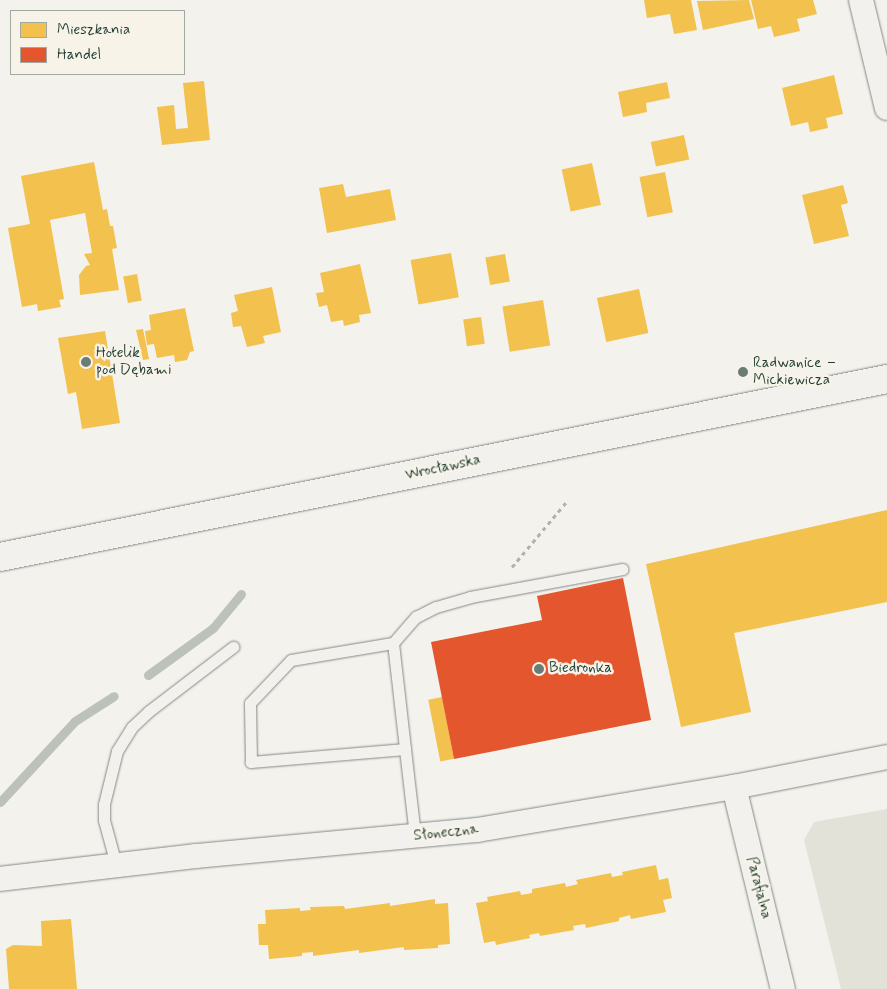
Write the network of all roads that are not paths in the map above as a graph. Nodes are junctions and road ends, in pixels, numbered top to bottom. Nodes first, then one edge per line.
1 (861, 0) edge
2 (887, 108) edge
3 (887, 379) edge
4 (0, 558) edge
5 (622, 569) dead end
6 (393, 643) junction
7 (234, 647) dead end
8 (405, 749) junction
9 (887, 757) edge
10 (734, 787) junction
11 (415, 836) junction
12 (117, 868) junction
13 (0, 879) edge
14 (783, 989) edge

1 - 2 street
3 - 4 main road, Wrocławska
5 - 6 lane
6 - 8 lane
6 - 8 lane
7 - 12 lane
8 - 11 lane
9 - 10 street, Słoneczna
10 - 11 street, Słoneczna
10 - 14 street, Parafialna
11 - 12 street, Słoneczna
12 - 13 street, Słoneczna

